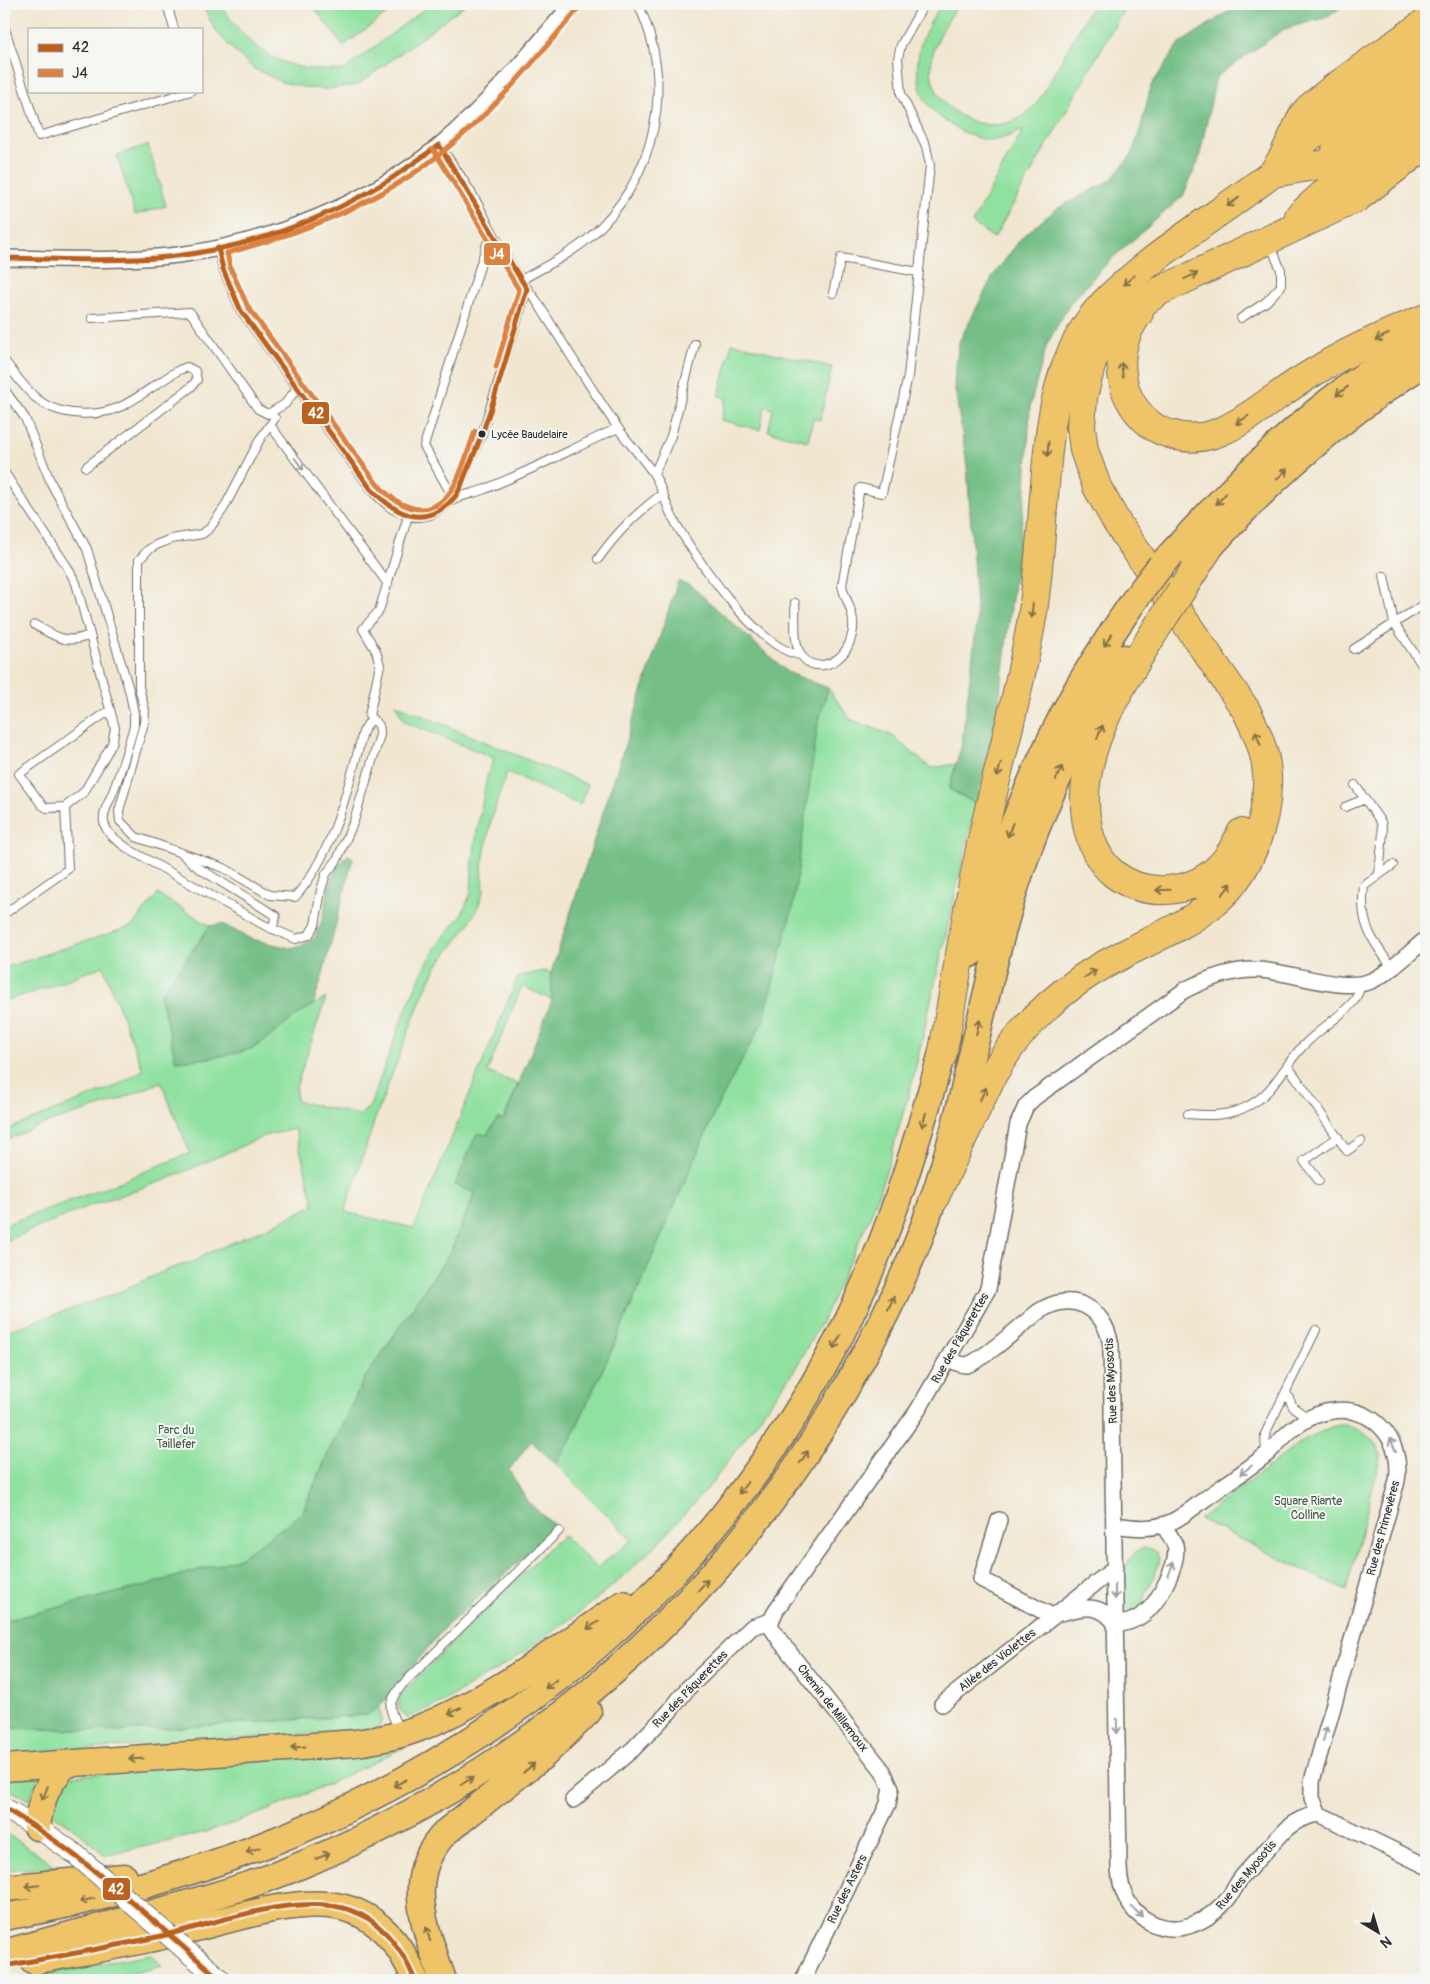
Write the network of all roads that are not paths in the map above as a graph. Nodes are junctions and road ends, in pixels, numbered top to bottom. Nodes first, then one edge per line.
1 (167, 4) edge
2 (572, 4) edge
3 (638, 4) edge
4 (924, 4) edge
5 (1426, 22) edge
6 (4, 26) edge
7 (174, 28) edge
8 (1426, 35) edge
9 (1426, 50) edge
10 (1426, 66) edge
11 (1426, 82) edge
12 (188, 92) edge
13 (1426, 95) edge
14 (1426, 112) edge
15 (1426, 129) edge
16 (439, 145) junction
17 (1426, 145) edge
18 (1290, 161) junction
19 (491, 231) junction
20 (1279, 235) junction
21 (218, 248) junction
22 (4, 258) edge
23 (918, 272) junction
24 (522, 280) junction
25 (527, 289) junction
26 (1160, 292) junction
27 (833, 293) dead end
28 (92, 318) dead end
29 (1241, 318) dead end
30 (1426, 318) edge
31 (1426, 335) edge
32 (695, 344) dead end
33 (4, 360) edge
34 (1426, 362) edge
35 (1066, 368) junction
36 (297, 388) junction
37 (4, 389) edge
38 (618, 428) junction
39 (86, 467) dead end
40 (4, 472) edge
41 (654, 474) junction
42 (662, 494) junction
43 (454, 499) junction
44 (408, 516) junction
45 (1210, 546) joint
46 (598, 559) dead end
47 (1384, 576) dead end
48 (1173, 580) junction
49 (388, 584) junction
50 (795, 603) dead end
51 (1426, 603) edge
52 (1394, 623) junction
53 (35, 625) dead end
54 (1153, 625) junction
55 (90, 635) junction
56 (1354, 649) dead end
57 (801, 655) junction
58 (1426, 671) edge
59 (110, 710) junction
60 (372, 719) junction
61 (1355, 785) dead end
62 (1365, 799) junction
63 (65, 807) junction
64 (1345, 807) dead end
65 (181, 854) junction
66 (1393, 865) dead end
67 (1380, 875) junction
68 (4, 914) edge
69 (272, 929) junction
70 (1426, 939) edge
71 (1392, 967) junction
72 (1361, 983) junction
73 (942, 1056) junction
74 (1288, 1066) junction
75 (1188, 1114) dead end
76 (1338, 1137) junction
77 (1361, 1141) dead end
78 (1319, 1182) dead end
79 (933, 1201) junction
80 (1316, 1330) dead end
81 (948, 1358) junction
82 (1286, 1392) junction
83 (1308, 1418) junction
84 (1266, 1454) junction
85 (999, 1520) dead end
86 (1115, 1525) junction
87 (1163, 1525) junction
88 (559, 1531) dead end
89 (676, 1568) junction
90 (1115, 1568) junction
91 (1052, 1616) junction
92 (670, 1620) junction
93 (771, 1622) junction
94 (1116, 1625) junction
95 (942, 1704) dead end
96 (401, 1734) junction
97 (66, 1765) junction
98 (4, 1768) edge
99 (891, 1796) joint
100 (573, 1800) dead end
101 (4, 1808) edge
102 (1319, 1814) junction
103 (37, 1827) junction
104 (1426, 1866) edge
105 (185, 1873) junction
106 (4, 1888) edge
107 (195, 1902) junction
108 (4, 1917) edge
109 (4, 1940) edge
110 (4, 1953) edge
111 (4, 1966) edge
112 (221, 1980) edge
113 (416, 1980) edge
114 (443, 1980) edge
115 (803, 1980) edge

1 - 7 lane
2 - 16 street
3 - 24 lane
4 - 23 lane
5 - 18 highway
6 - 12 lane
8 - 18 highway
9 - 18 highway
10 - 18 highway
11 - 18 highway
13 - 18 highway
14 - 20 highway
15 - 20 highway
16 - 19 lane
16 - 21 street
17 - 20 highway
18 -> 35 highway
19 - 24 lane
19 - 43 lane
26 -> 20 highway
20 - 29 lane
21 - 22 street
21 - 36 lane
23 - 27 lane
23 - 57 lane
24 - 25 lane
25 - 38 lane
25 - 43 lane
30 -> 26 highway
79 -> 26 highway
28 - 36 lane
31 -> 48 highway
32 - 41 lane
33 - 39 lane
45 -> 34 highway
35 -> 54 highway
35 -> 73 highway
36 - 44 lane
37 - 69 lane
38 - 41 lane
38 - 43 lane
40 - 55 lane
41 - 42 lane
42 - 46 lane
42 - 57 lane
43 - 44 lane
44 - 49 lane
45 - 48 highway
47 - 52 lane
48 - 54 highway, bridge
48 -> 73 highway, bridge
49 - 60 lane
65 -> 49 lane
50 - 57 lane
51 - 52 lane
52 - 56 lane
52 - 58 lane
53 - 55 lane
79 -> 54 highway
55 - 59 lane
59 - 63 lane
59 - 63 lane
60 - 65 lane
60 - 69 lane
61 - 62 lane
62 - 64 lane
62 - 67 lane
63 - 68 lane
65 - 69 lane
66 - 67 lane
67 - 71 lane
70 - 71 street, Rue des Pâquerettes
71 - 72 street, Rue des Pâquerettes
72 - 74 lane
72 - 81 street, Rue des Pâquerettes
73 -> 89 highway
74 - 75 lane
74 - 76 lane
76 - 77 lane
76 - 78 lane
92 -> 79 highway
80 - 82 lane
81 - 86 street, Rue des Myosotis
81 - 93 street, Rue des Pâquerettes
82 - 83 lane
82 - 84 lane
83 - 84 street, Rue des Primevères
102 -> 83 street, Rue des Primevères
84 -> 87 street, Rue des Primevères
85 - 91 street
86 - 87 street, Rue des Primevères
86 - 90 street, Rue des Myosotis
94 -> 87 street
88 - 96 lane
89 -> 96 highway
89 -> 105 highway
90 - 91 street, Allée des Violettes
90 -> 94 street, Rue des Myosotis
91 - 94 street, Allée des Violettes
91 - 95 street, Allée des Violettes
107 -> 92 highway
114 -> 92 highway
93 - 99 street, Chemin de Millemoux
93 - 100 street, Rue des Pâquerettes
94 -> 102 street, Rue des Myosotis
96 -> 97 highway
97 - 98 highway
97 -> 103 highway
99 - 115 street, Rue des Asters
101 - 103 street
102 - 104 street
103 - 112 street, bridge
105 -> 106 highway
105 -> 108 highway
107 - 109 highway
107 - 110 highway
111 - 113 highway

